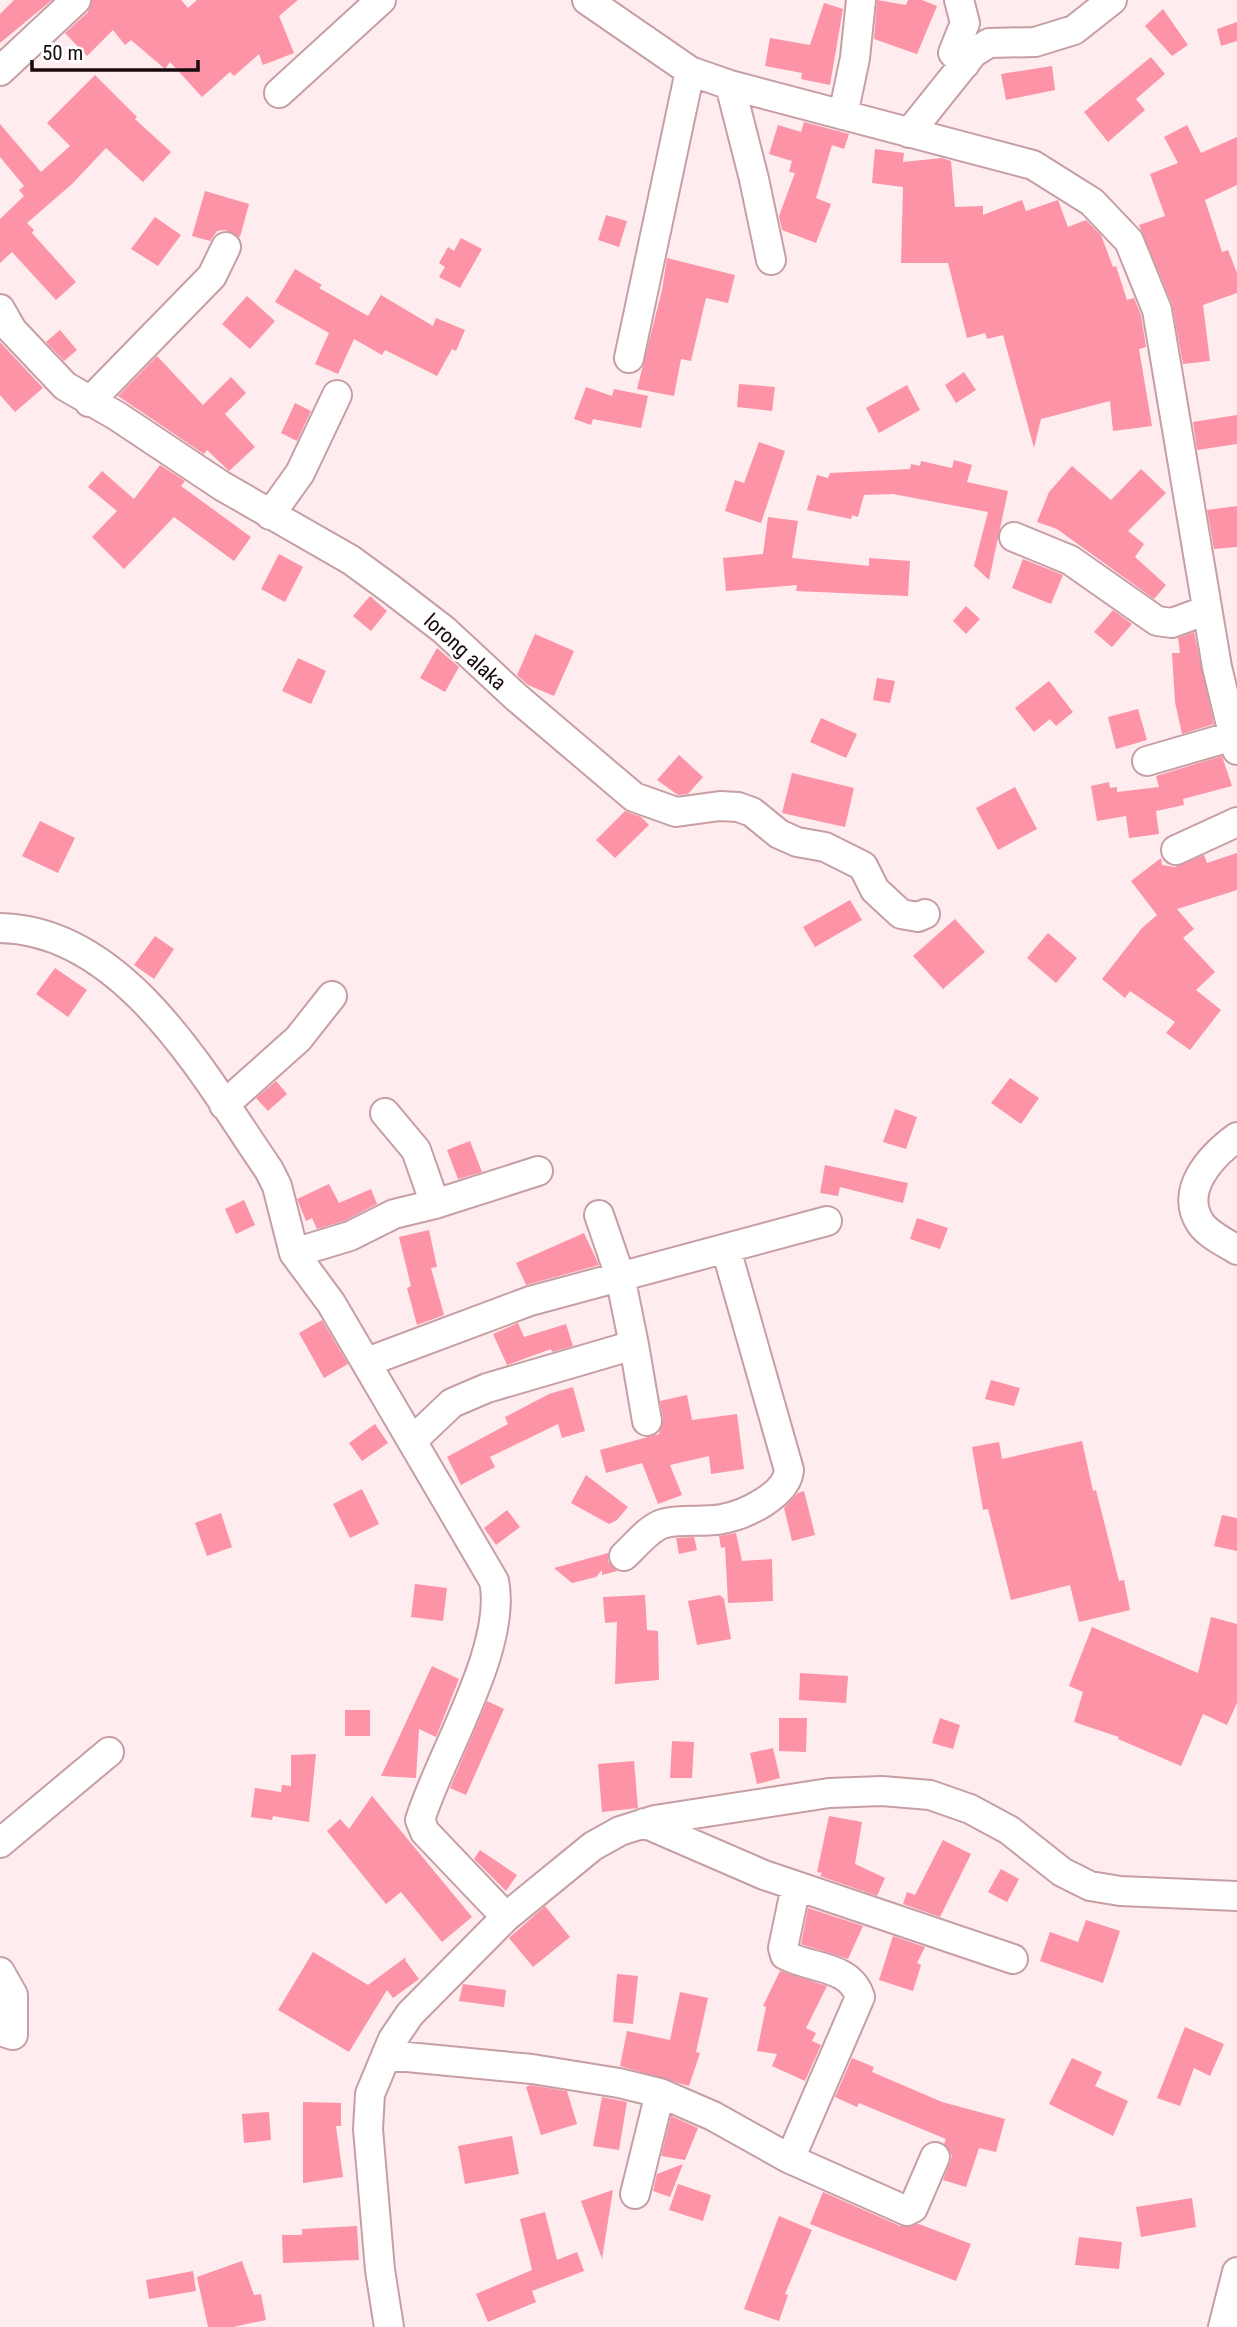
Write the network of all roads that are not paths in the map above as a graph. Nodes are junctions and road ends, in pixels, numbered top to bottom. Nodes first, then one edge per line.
1 (76, 0) edge
2 (381, 0) edge
3 (587, 0) edge
4 (861, 0) edge
5 (959, 0) edge
6 (1112, 0) edge
7 (965, 64) junction
8 (0, 71) edge
9 (690, 71) junction
10 (730, 85) junction
11 (279, 93) dead end
12 (843, 116) junction
13 (909, 133) junction
14 (226, 247) dead end
15 (771, 260) dead end
16 (4, 326) edge
17 (629, 358) dead end
18 (337, 395) dead end
19 (89, 402) junction
20 (270, 515) junction
21 (1014, 537) dead end
22 (1207, 610) junction
23 (1235, 743) edge
24 (1147, 761) dead end
25 (1237, 822) edge
26 (1176, 850) dead end
27 (925, 914) dead end
28 (0, 928) edge
29 (332, 996) dead end
30 (224, 1105) junction
31 (385, 1113) dead end
32 (1237, 1137) edge
33 (538, 1171) dead end
34 (435, 1204) junction
35 (599, 1215) dead end
36 (827, 1221) dead end
37 (726, 1249) junction
38 (1237, 1250) edge
39 (294, 1253) junction
40 (620, 1276) junction
41 (634, 1345) junction
42 (367, 1362) junction
43 (647, 1420) dead end
44 (412, 1440) junction
45 (624, 1556) dead end
46 (109, 1752) dead end
47 (644, 1823) junction
48 (0, 1843) edge
49 (796, 1886) junction
50 (1237, 1896) edge
51 (506, 1917) junction
52 (1013, 1959) dead end
53 (0, 1972) edge
54 (0, 2031) edge
55 (386, 2055) junction
56 (660, 2093) junction
57 (934, 2157) dead end
58 (790, 2159) junction
59 (635, 2194) dead end
60 (1237, 2272) edge
61 (1229, 2324) edge
62 (388, 2327) edge

1 - 8 street
2 - 11 street
3 - 9 street
4 - 12 street
5 - 7 street
6 - 7 street
7 - 13 street
9 - 10 street
9 - 17 street
10 - 12 street
10 - 15 street
12 - 13 street
13 - 22 street
14 - 19 street
16 - 19 street, lorong alaka
18 - 20 street
19 - 20 street, lorong alaka
20 - 27 street, lorong alaka
21 - 22 street
22 - 23 street
23 - 24 street
25 - 26 street
28 - 30 street
29 - 30 street
30 - 39 street
31 - 34 street
32 - 38 street
33 - 34 street
34 - 39 street
35 - 40 street
36 - 37 street
37 - 40 street
37 - 45 street
39 - 42 street
40 - 41 street
40 - 42 street
41 - 43 street
41 - 44 street
42 - 44 street
44 - 51 street
46 - 48 street
47 - 49 street
47 - 50 street
47 - 51 street
49 - 52 street
49 - 58 street
51 - 55 street
53 - 54 street
55 - 56 street
55 - 62 street
56 - 58 street
56 - 59 street
57 - 58 street
60 - 61 street

